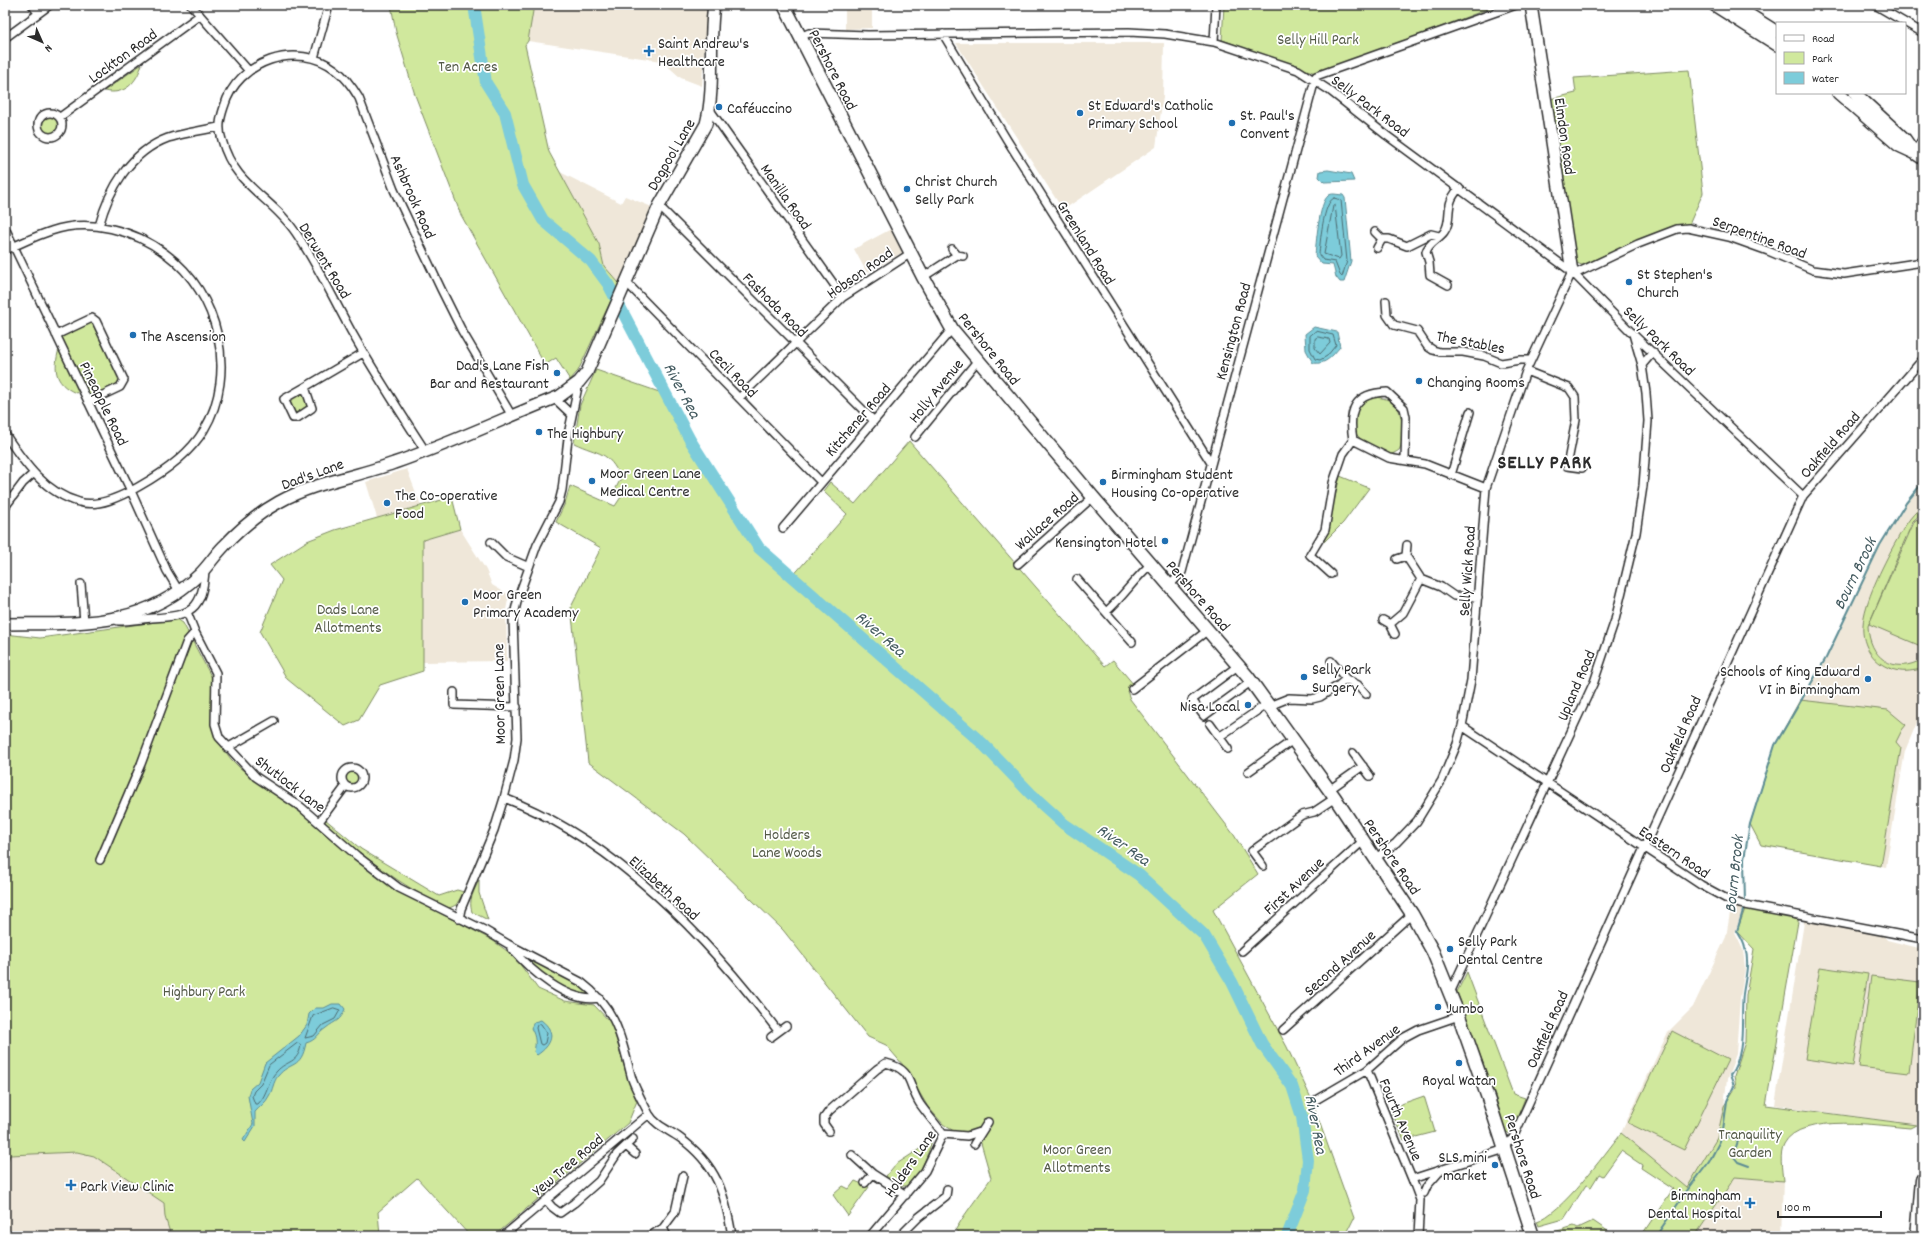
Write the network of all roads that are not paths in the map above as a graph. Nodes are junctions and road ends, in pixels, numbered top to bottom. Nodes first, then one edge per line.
1 (32, 5) edge
2 (50, 5) edge
3 (191, 5) edge
4 (329, 5) edge
5 (714, 5) edge
6 (784, 5) edge
7 (1216, 5) edge
8 (1516, 5) edge
9 (1530, 5) edge
10 (1714, 5) edge
11 (1875, 5) edge
12 (1736, 9) edge
13 (38, 13) junction
14 (200, 15) junction
15 (1904, 22) edge
16 (1906, 23) edge
17 (1776, 31) edge
18 (1923, 33) edge
19 (943, 34) junction
20 (800, 37) junction
21 (5, 38) edge
22 (1214, 42) junction
23 (1776, 44) edge
24 (314, 58) junction
25 (249, 71) junction
26 (1315, 80) junction
27 (1839, 94) edge
28 (1856, 94) edge
29 (710, 110) junction
30 (60, 117) dead end
31 (219, 127) junction
32 (1923, 138) edge
33 (1919, 156) edge
34 (1459, 188) junction
35 (659, 206) junction
36 (99, 226) junction
37 (5, 228) edge
38 (1375, 232) dead end
39 (1440, 236) junction
40 (1382, 239) junction
41 (14, 247) junction
42 (1376, 248) dead end
43 (952, 249) dead end
44 (5, 250) edge
45 (911, 253) junction
46 (1923, 262) edge
47 (1572, 272) junction
48 (923, 277) junction
49 (1448, 285) dead end
50 (624, 286) junction
51 (843, 297) junction
52 (1386, 301) dead end
53 (614, 310) joint
54 (952, 329) junction
55 (1633, 334) junction
56 (56, 335) junction
57 (796, 344) junction
58 (1652, 352) junction
59 (363, 353) junction
60 (1923, 359) edge
61 (978, 360) junction
62 (1531, 360) junction
63 (1642, 365) junction
64 (1526, 371) junction
65 (579, 382) junction
66 (304, 387) junction
67 (554, 398) junction
68 (738, 398) junction
69 (88, 402) junction
70 (1470, 412) dead end
71 (572, 415) junction
72 (512, 416) junction
73 (874, 421) junction
74 (5, 434) edge
75 (915, 437) dead end
76 (1353, 440) junction
77 (426, 452) junction
78 (1405, 460) junction
79 (1211, 463) junction
80 (1582, 468) dead end
81 (34, 473) junction
82 (1451, 476) junction
83 (822, 482) junction
84 (1486, 488) junction
85 (131, 491) junction
86 (1803, 496) junction
87 (1093, 497) junction
88 (5, 507) edge
89 (782, 528) dead end
90 (491, 542) dead end
91 (1407, 545) dead end
92 (1406, 556) junction
93 (1397, 559) dead end
94 (1018, 564) dead end
95 (1151, 564) junction
96 (529, 567) junction
97 (205, 569) junction
98 (1331, 574) dead end
99 (1077, 579) dead end
100 (1421, 579) junction
101 (81, 584) dead end
102 (1170, 585) junction
103 (179, 591) junction
104 (1478, 596) junction
105 (187, 612) junction
106 (1106, 612) junction
107 (105, 621) junction
108 (84, 622) junction
109 (5, 624) edge
110 (1208, 630) junction
111 (195, 632) junction
112 (1395, 634) dead end
113 (1132, 642) dead end
114 (1331, 661) dead end
115 (1239, 665) junction
116 (1346, 678) junction
117 (1252, 681) junction
118 (1132, 689) dead end
119 (454, 692) dead end
120 (1366, 694) dead end
121 (1268, 705) junction
122 (517, 707) junction
123 (274, 721) dead end
124 (1210, 724) dead end
125 (1462, 726) junction
126 (1219, 737) junction
127 (1293, 740) junction
128 (227, 748) junction
129 (1228, 749) dead end
130 (1353, 753) dead end
131 (1363, 766) junction
132 (1248, 772) dead end
133 (1370, 776) dead end
134 (1548, 782) junction
135 (345, 787) dead end
136 (1332, 794) junction
137 (504, 798) junction
138 (319, 822) junction
139 (1364, 840) junction
140 (1644, 847) junction
141 (1376, 858) junction
142 (100, 860) dead end
143 (1263, 866) dead end
144 (1412, 914) junction
145 (459, 919) junction
146 (1923, 939) edge
147 (508, 944) junction
148 (1242, 951) dead end
149 (1450, 993) junction
150 (599, 998) junction
151 (1459, 1016) junction
152 (786, 1026) dead end
153 (1283, 1030) dead end
154 (778, 1031) junction
155 (771, 1038) dead end
156 (1366, 1070) junction
157 (1314, 1101) dead end
158 (649, 1114) junction
159 (988, 1122) dead end
160 (829, 1131) dead end
161 (982, 1131) junction
162 (943, 1134) junction
163 (633, 1139) dead end
164 (974, 1144) dead end
165 (626, 1146) junction
166 (1505, 1147) junction
167 (635, 1154) dead end
168 (852, 1155) dead end
169 (1442, 1168) junction
170 (872, 1174) junction
171 (683, 1176) dead end
172 (1412, 1179) junction
173 (1923, 1180) edge
174 (864, 1183) dead end
175 (947, 1189) dead end
176 (1424, 1193) dead end
177 (906, 1195) junction
178 (546, 1200) junction
179 (663, 1228) junction
180 (1530, 1235) edge
181 (503, 1236) edge
182 (650, 1236) edge
183 (667, 1236) edge
184 (732, 1236) edge
185 (870, 1236) edge
186 (900, 1236) edge
187 (1418, 1236) edge
188 (1918, 1236) edge

1 - 13 street
2 - 13 street
3 - 14 street
4 - 24 street
5 - 29 street, Dogpool Lane
6 - 20 main road, Pershore Road
7 - 22 street
8 - 26 street
9 - 47 street, Elmdon Road
10 - 12 street
11 - 15 street
12 - 17 street
12 - 23 street
13 - 21 street
14 - 25 street
14 - 30 street, Lockton Road
16 - 18 street
19 - 20 street, Selly Park Road
19 - 22 street, Selly Park Road
19 - 79 street, Greenland Road
20 - 45 main road, Pershore Road
22 - 26 street, Selly Park Road
24 - 25 street, Ashbrook Road
24 - 72 street, Ashbrook Road
25 - 31 street
26 - 34 street, Selly Park Road
26 - 79 street, Kensington Road
27 - 33 street
28 - 33 street
29 - 35 street, Dogpool Lane
29 - 51 street, Manilla Road
31 - 36 street
31 - 59 street, Derwent Road
32 - 33 street
34 - 39 street
34 - 47 street, Selly Park Road
35 - 50 street, Dogpool Lane
35 - 57 street, Fashoda Road
36 - 41 street
36 - 85 street
37 - 41 street, Pineapple Road
38 - 40 street
39 - 40 street
39 - 49 street
40 - 42 street
41 - 44 street
41 - 56 street, Pineapple Road
43 - 48 street
45 - 48 main road, Pershore Road
45 - 51 street, Hobson Road
46 - 47 street, Serpentine Road
47 - 55 street, Selly Park Road
47 - 62 street, Selly Wick Road
48 - 54 main road, Pershore Road
50 - 53 street, Dogpool Lane
50 - 68 street, Cecil Road
51 - 57 street, Hobson Road
52 - 62 street, The Stables
53 - 65 street, Moor Green Lane
54 - 61 main road, Pershore Road
54 - 73 street, Kitchener Road
55 - 58 street, Selly Park Road
55 - 63 street, Upland Road
56 - 69 street, Pineapple Road
56 - 69 street
57 - 68 street, Hobson Road
57 - 73 street, Fashoda Road
58 - 63 street
58 - 86 street, Selly Park Road
59 - 66 street
59 - 77 street, Derwent Road
60 - 86 street, Oakfield Road
61 - 75 street, Holly Avenue
61 - 87 main road, Pershore Road
62 - 64 street, Selly Wick Road
63 - 134 street, Upland Road
64 - 80 street
64 - 84 street, Selly Wick Road
65 - 67 street, Dad's Lane
65 - 71 street, Moor Green Lane
66 - 66 street
67 - 71 street
67 - 72 street, Dad's Lane
68 - 83 street, Cecil Road
69 - 85 street, Pineapple Road
70 - 82 street
71 - 96 street, Moor Green Lane
72 - 77 street, Dad's Lane
73 - 83 street, Kitchener Road
74 - 81 street
76 - 78 street
76 - 78 street
76 - 98 street
77 - 97 street, Dad's Lane
78 - 82 street
79 - 102 street, Kensington Road
81 - 85 street
81 - 88 street
82 - 84 street
83 - 89 street, Kitchener Road
84 - 104 street, Selly Wick Road
85 - 103 street, Pineapple Road
86 - 140 street, Oakfield Road
87 - 94 street, Wallace Road
87 - 95 main road, Pershore Road
90 - 96 street
91 - 92 street
92 - 93 street
92 - 100 street
95 - 102 main road, Pershore Road
95 - 106 street
96 - 122 street, Moor Green Lane
97 - 103 street, Dad's Lane
97 - 105 street
99 - 106 street
100 - 104 street
100 - 112 street
101 - 108 street
102 - 110 main road, Pershore Road
103 - 107 street, Dad's Lane
104 - 125 street, Selly Wick Road
105 - 107 street
105 - 111 street, Shutlock Lane
106 - 113 street
107 - 108 street, Dad's Lane
108 - 109 street, Dad's Lane
110 - 115 main road, Pershore Road
110 - 118 street
111 - 128 street, Shutlock Lane
111 - 142 street
114 - 116 street
115 - 117 main road, Pershore Road
115 - 117 street
116 - 120 street
116 - 121 street
117 - 121 main road, Pershore Road
119 - 122 street
121 - 126 street
121 - 127 main road, Pershore Road
122 - 137 street, Moor Green Lane
123 - 128 street
124 - 126 street
125 - 134 street, Eastern Road
125 - 141 street, Selly Wick Road
126 - 129 street
127 - 132 street
127 - 136 main road, Pershore Road
128 - 138 street, Shutlock Lane
130 - 131 street
131 - 133 street
131 - 136 street
134 - 140 street, Eastern Road
134 - 149 street, Upland Road
135 - 138 street
136 - 139 main road, Pershore Road
136 - 143 street
137 - 145 street, Moor Green Lane
137 - 154 street, Elizabeth Road
138 - 145 street, Shutlock Lane
139 - 141 main road, Pershore Road
139 - 148 street, First Avenue
140 - 146 street, Eastern Road
140 - 166 street, Oakfield Road
141 - 144 main road, Pershore Road
144 - 149 main road, Pershore Road
144 - 153 street, Second Avenue
145 - 147 street
147 - 150 street
147 - 150 street
149 - 151 main road, Pershore Road
150 - 158 street
151 - 156 street, Third Avenue
151 - 166 main road, Pershore Road
152 - 154 street
154 - 155 street
156 - 157 street, Third Avenue
156 - 172 street, Fourth Avenue
158 - 178 street, Yew Tree Road
158 - 184 street
159 - 161 street
160 - 162 street
161 - 162 street, Holders Lane
161 - 164 street
162 - 177 street, Holders Lane
163 - 165 street
165 - 167 street
165 - 178 street
166 - 169 street
166 - 180 main road, Pershore Road
168 - 170 street
169 - 172 street
169 - 176 street
170 - 174 street
170 - 177 street
171 - 179 street
172 - 187 street, Fourth Avenue
173 - 188 highway
175 - 186 street
177 - 185 street, Holders Lane
178 - 181 street, Yew Tree Road
179 - 182 street
179 - 183 street

